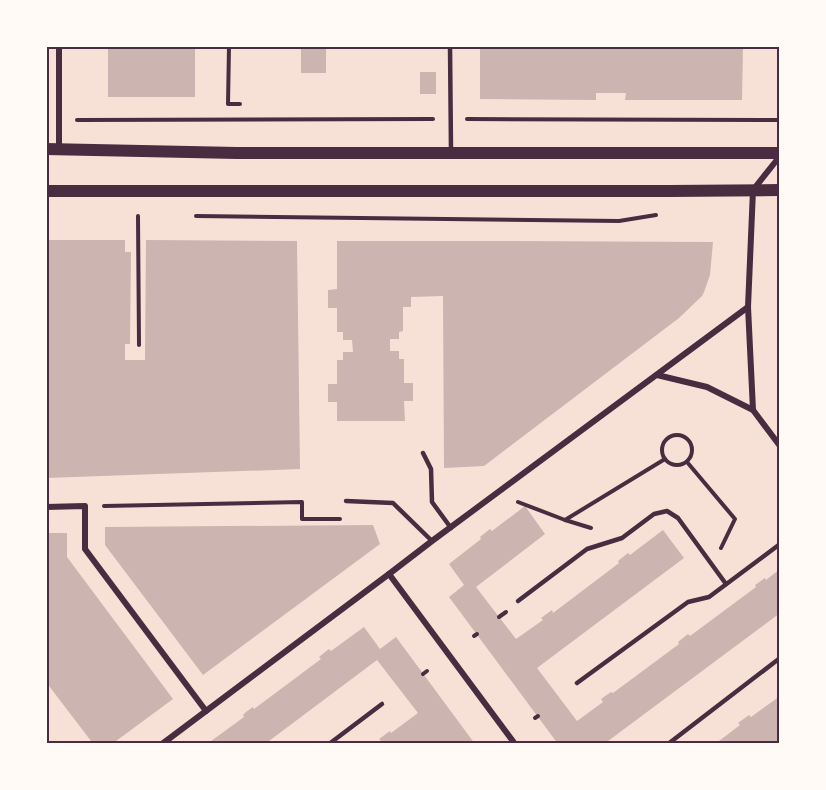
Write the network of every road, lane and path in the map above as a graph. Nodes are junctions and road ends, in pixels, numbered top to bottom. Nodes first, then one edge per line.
1 (59, 46) edge
2 (229, 46) edge
3 (450, 46) edge
4 (240, 105) dead end
5 (451, 119) junction
6 (60, 120) junction
7 (780, 120) edge
8 (53, 149) edge
9 (451, 153) junction
10 (780, 155) edge
11 (753, 190) junction
12 (780, 190) edge
13 (46, 191) edge
14 (665, 214) dead end
15 (148, 216) dead end
16 (187, 216) dead end
17 (748, 307) junction
18 (139, 345) dead end
19 (657, 375) junction
20 (753, 410) junction
21 (780, 446) edge
22 (423, 453) dead end
23 (665, 459) junction
24 (687, 462) junction
25 (346, 501) dead end
26 (518, 502) dead end
27 (85, 506) junction
28 (46, 507) edge
29 (346, 519) dead end
30 (565, 520) junction
31 (451, 528) junction
32 (622, 538) junction
33 (432, 541) junction
34 (780, 544) edge
35 (712, 566) junction
36 (389, 574) junction
37 (726, 584) junction
38 (518, 602) dead end
39 (780, 658) edge
40 (577, 683) dead end
41 (382, 704) dead end
42 (206, 711) junction
43 (162, 744) edge
44 (329, 744) edge
45 (515, 744) edge
46 (668, 744) edge

1 - 6 street
2 - 4 path
3 - 5 lane
5 - 6 path
5 - 7 path
5 - 9 lane
6 - 8 street
8 - 9 main road
9 - 10 main road
10 - 11 street
11 - 12 main road
11 - 13 main road
11 - 17 street
14 - 16 path
15 - 18 path
17 - 19 street
17 - 20 street
19 - 20 street
19 - 31 street
20 - 21 street
22 - 31 lane
23 - 24 path
23 - 24 path
23 - 30 path
24 - 35 path
25 - 33 lane
26 - 30 path
27 - 28 street
27 - 29 path
27 - 42 street
30 - 32 path
31 - 33 street
32 - 35 lane
32 - 38 lane
33 - 36 street
34 - 37 lane
35 - 37 lane
36 - 42 street
36 - 45 street
37 - 40 lane
39 - 46 lane
41 - 44 lane
42 - 43 street

